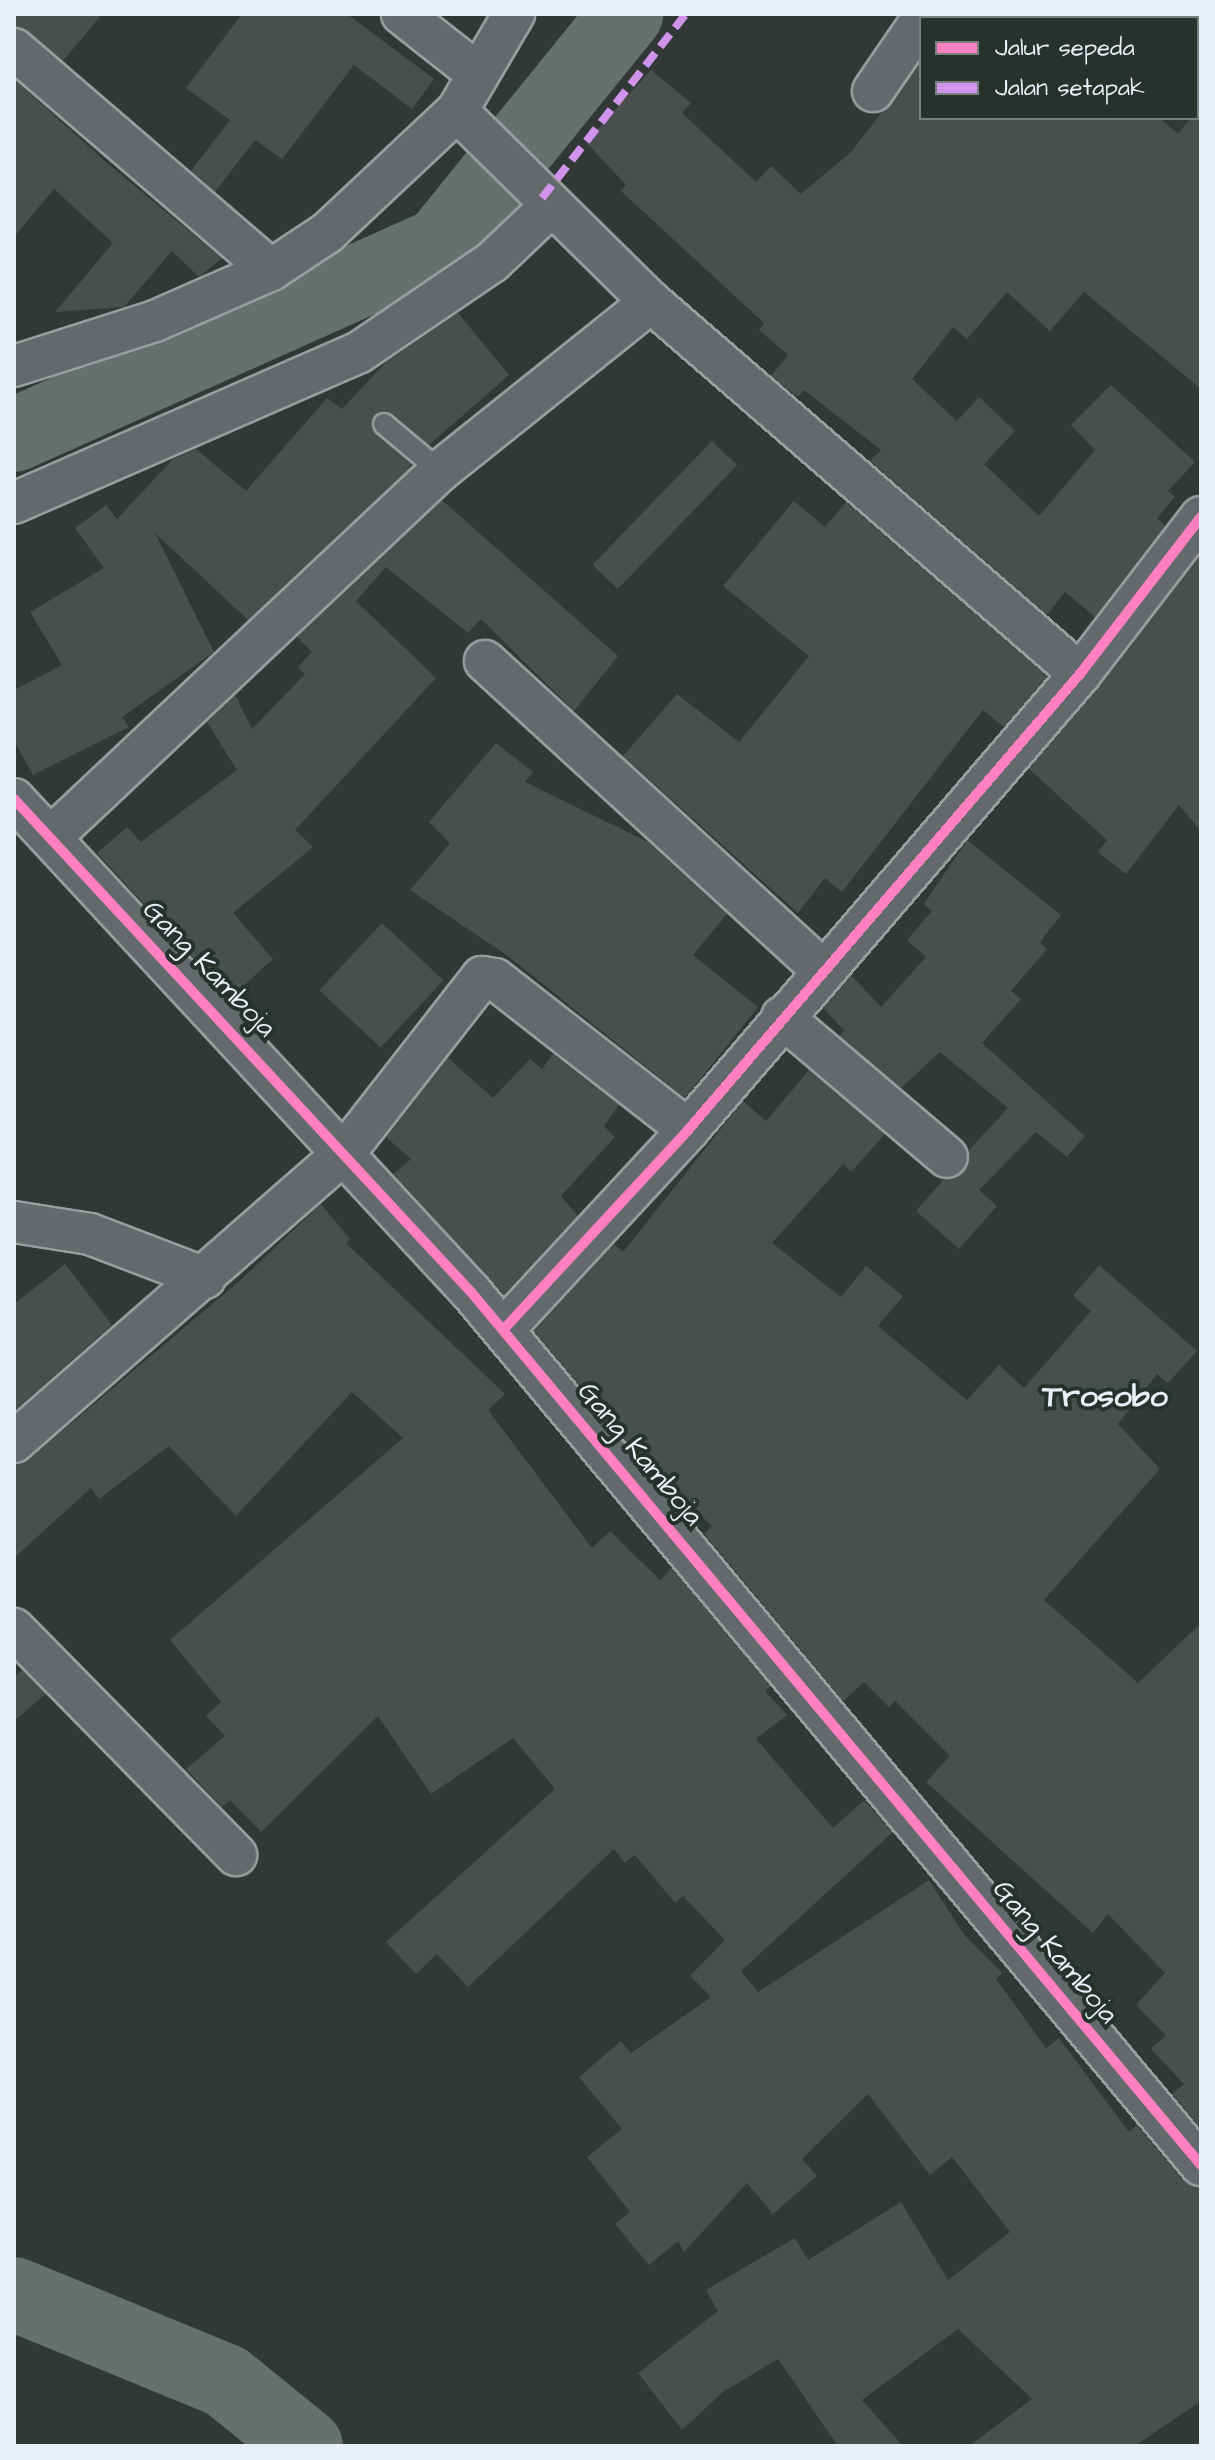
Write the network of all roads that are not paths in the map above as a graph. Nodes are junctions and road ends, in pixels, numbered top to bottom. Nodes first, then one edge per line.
1 (402, 14) edge
2 (514, 14) edge
3 (919, 24) edge
4 (14, 49) edge
5 (478, 74) junction
6 (873, 91) dead end
7 (464, 118) junction
8 (543, 198) junction
9 (271, 270) junction
10 (651, 302) junction
11 (14, 366) edge
12 (384, 424) dead end
13 (440, 471) junction
14 (14, 503) edge
15 (1201, 518) edge
16 (485, 661) dead end
17 (1080, 674) junction
18 (14, 799) edge
19 (51, 837) junction
20 (821, 969) junction
21 (782, 1017) junction
22 (688, 1130) junction
23 (346, 1151) junction
24 (947, 1157) dead end
25 (14, 1222) edge
26 (205, 1278) junction
27 (504, 1329) junction
28 (14, 1442) edge
29 (14, 1629) edge
30 (236, 1855) dead end
31 (1201, 2165) edge

1 - 5 street
2 - 5 street
3 - 6 street
4 - 9 street
5 - 7 street
7 - 8 street
7 - 9 street
8 - 10 street
8 - 14 street
9 - 11 street
10 - 13 street
10 - 17 street
12 - 13 lane
13 - 19 street
15 - 17 street
16 - 20 street
17 - 20 street
18 - 19 street, Gang Kamboja
19 - 23 street, Gang Kamboja
20 - 21 street
21 - 22 street
21 - 24 street
22 - 23 street
22 - 27 street
23 - 26 street
23 - 27 street, Gang Kamboja
25 - 26 street
26 - 28 street
27 - 31 street, Gang Kamboja
29 - 30 street

